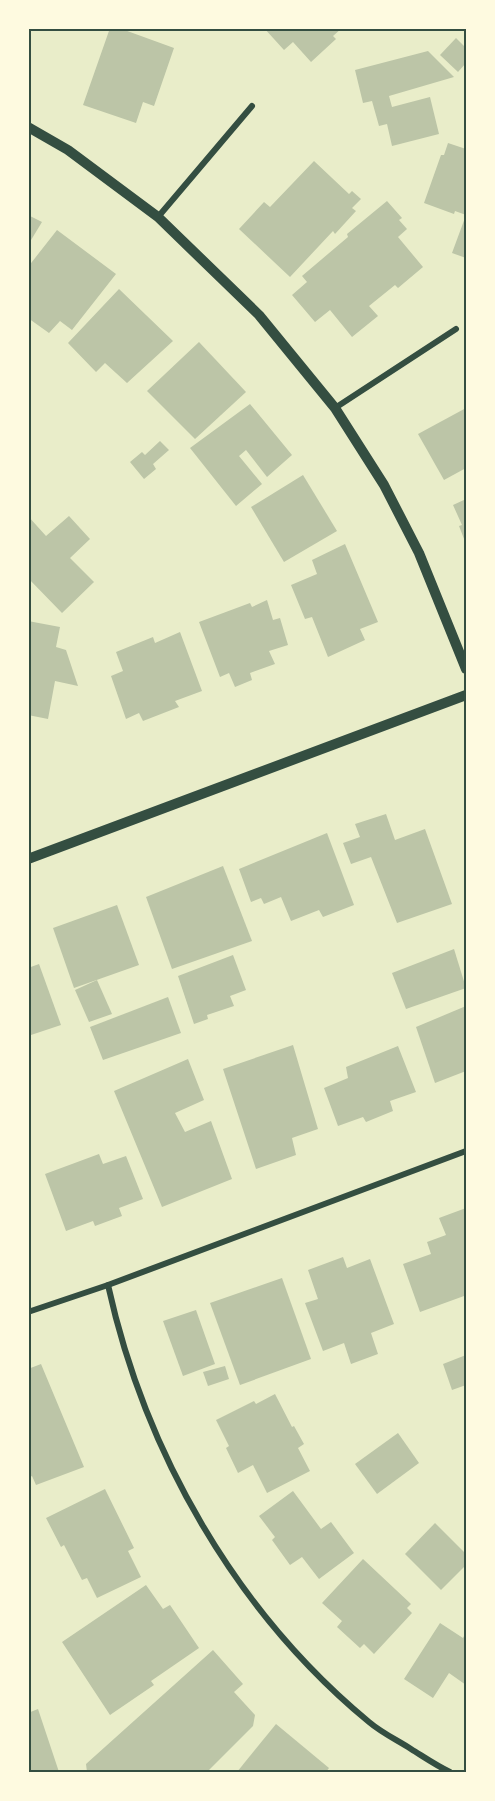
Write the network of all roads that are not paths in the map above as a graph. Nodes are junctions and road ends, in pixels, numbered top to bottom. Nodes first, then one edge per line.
1 (252, 106) dead end
2 (28, 128) edge
3 (158, 217) junction
4 (456, 329) dead end
5 (335, 408) junction
6 (466, 669) edge
7 (466, 695) edge
8 (28, 859) edge
9 (466, 1151) edge
10 (108, 1285) junction
11 (28, 1312) edge
12 (450, 1773) edge

1 - 3 street
2 - 3 street
3 - 5 street
4 - 5 street
5 - 6 street
7 - 8 street
9 - 10 street
10 - 11 street
10 - 12 street

